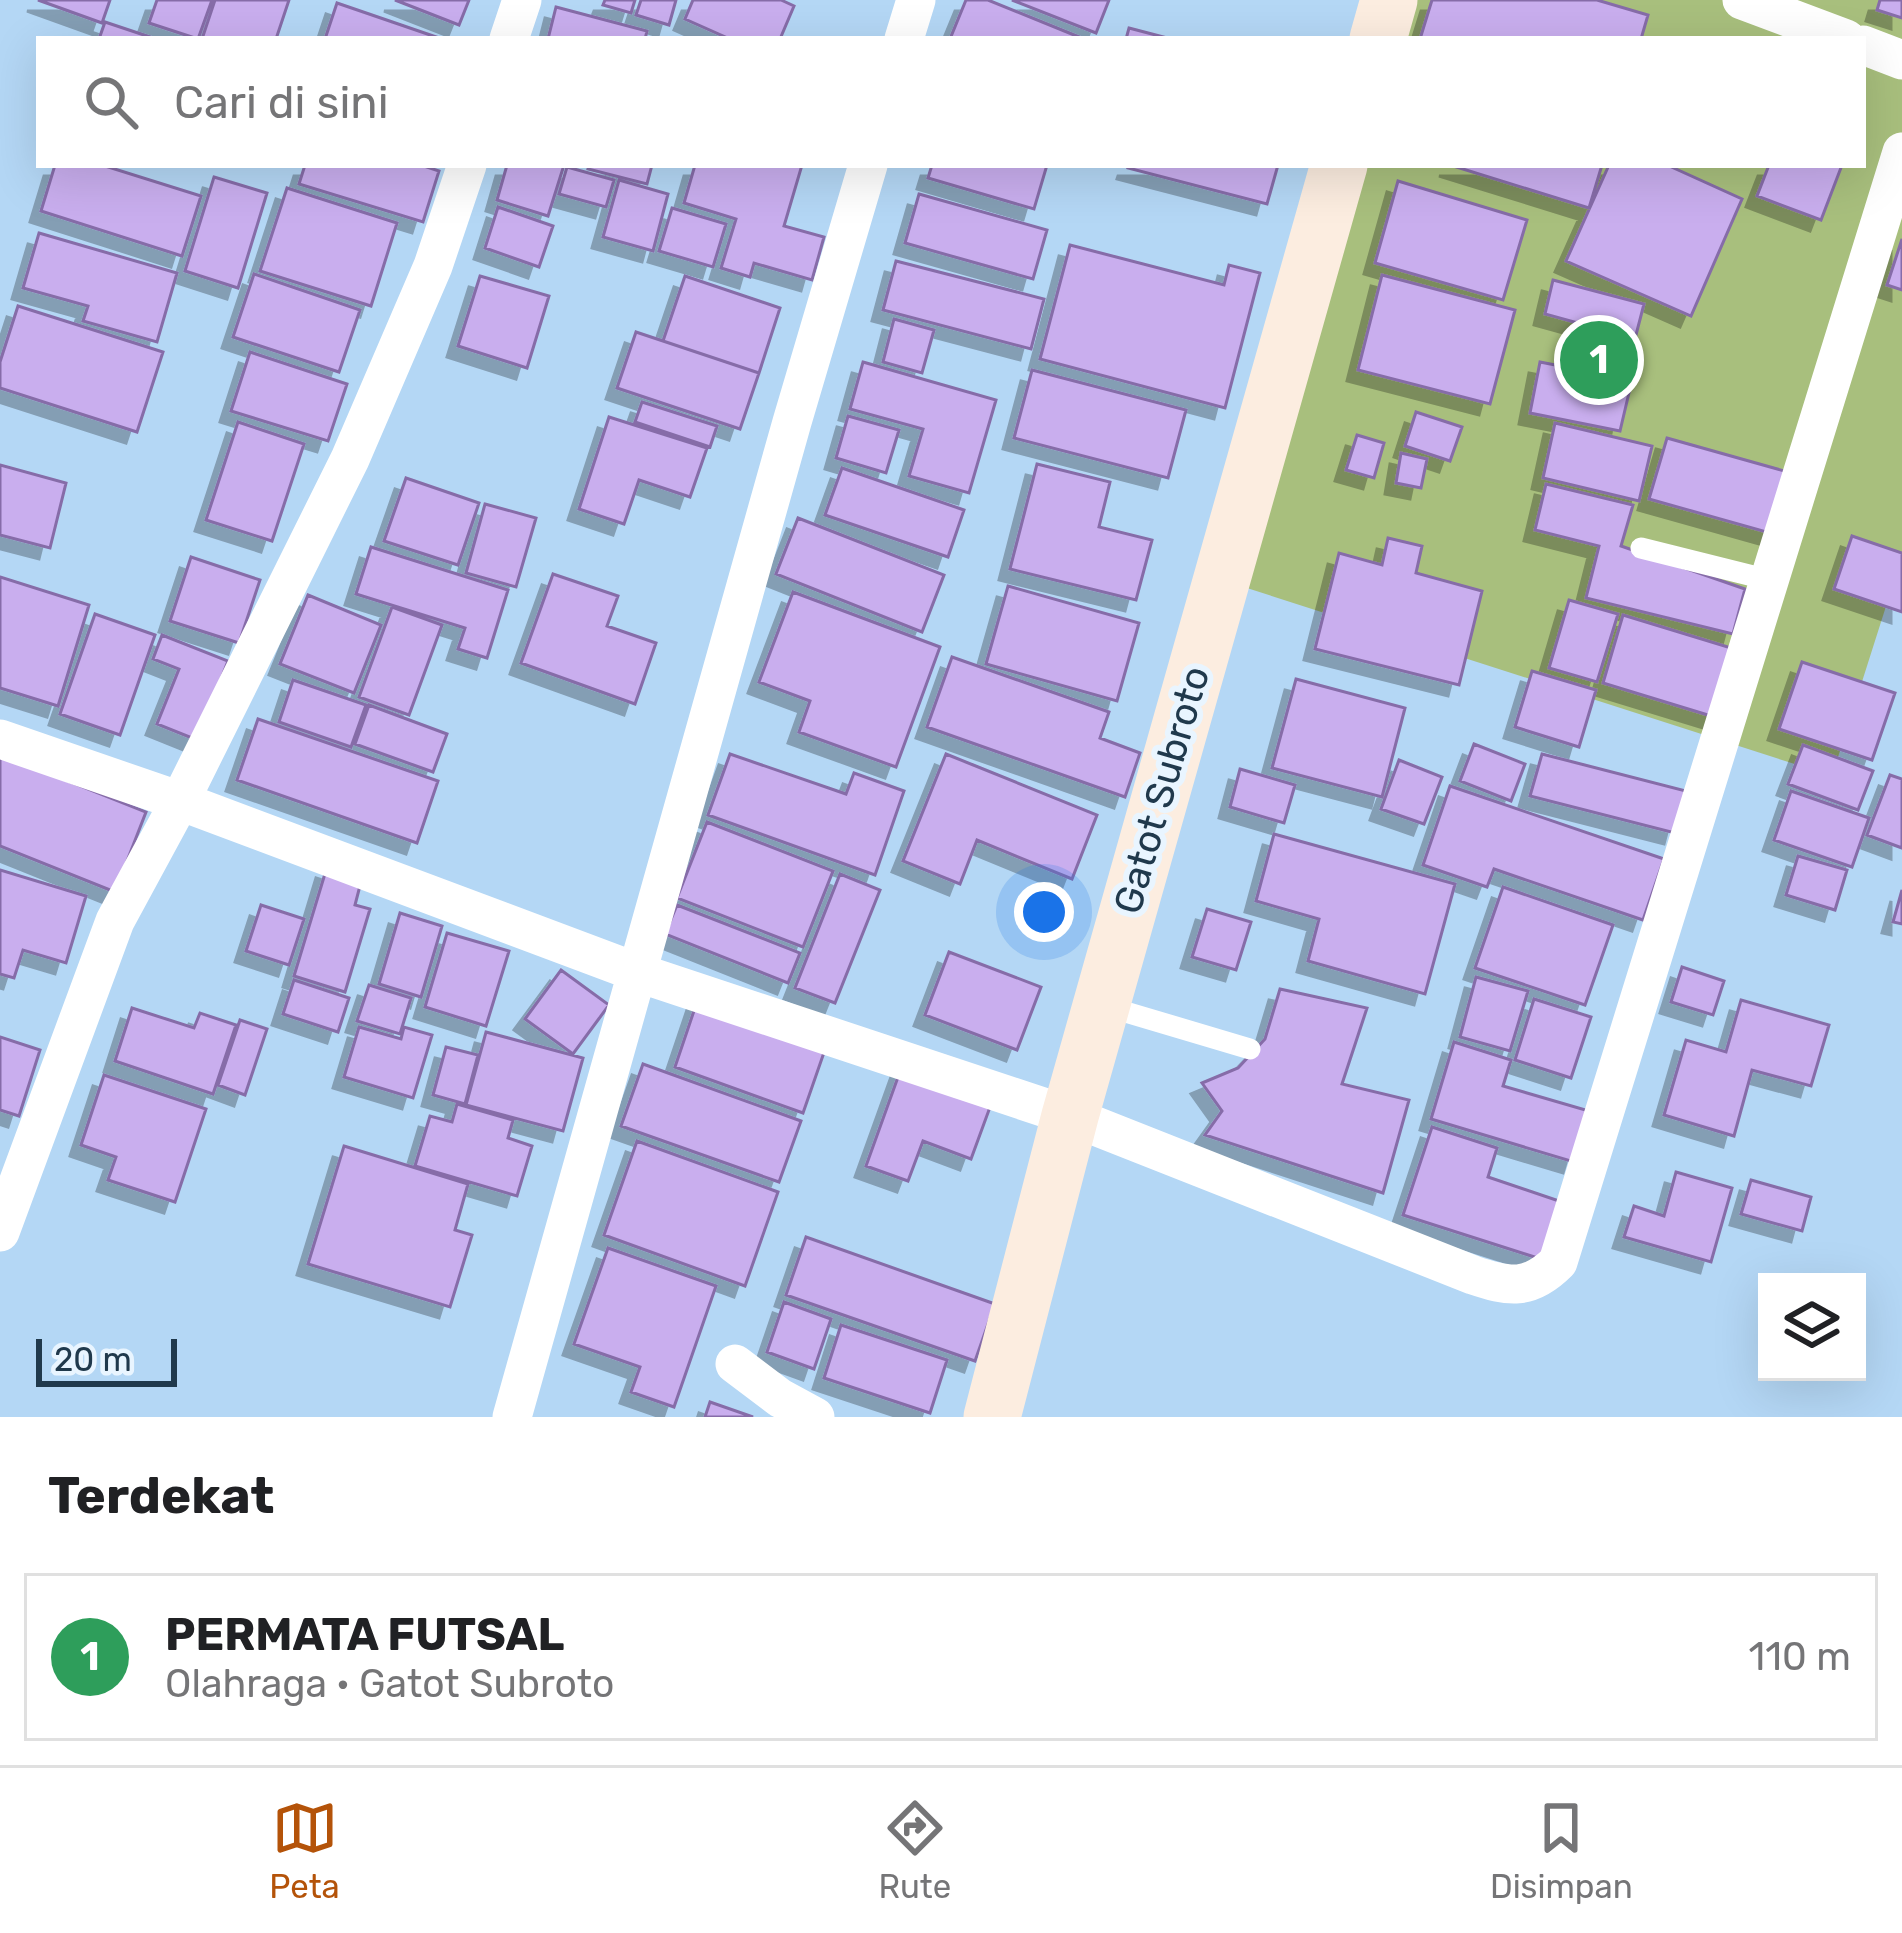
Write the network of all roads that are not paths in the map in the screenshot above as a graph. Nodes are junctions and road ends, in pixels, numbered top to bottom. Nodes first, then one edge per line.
1 (522, 0) edge
2 (916, 0) edge
3 (1389, 0) edge
4 (1742, 0) edge
5 (510, 36) edge
6 (905, 36) edge
7 (1379, 36) edge
8 (1838, 36) edge
9 (1866, 47) edge
10 (1902, 60) edge
11 (1902, 152) edge
12 (466, 168) edge
13 (867, 168) edge
14 (1339, 168) edge
15 (1640, 548) dead end
16 (1769, 580) junction
17 (0, 739) edge
18 (180, 801) junction
19 (639, 973) junction
20 (1102, 1005) junction
21 (1250, 1049) dead end
22 (1070, 1116) junction
23 (0, 1232) edge
24 (735, 1364) dead end
25 (512, 1417) edge
26 (815, 1417) edge
27 (992, 1417) edge

1 - 5 street
2 - 6 street
3 - 7 street
4 - 8 street
9 - 10 street
11 - 16 street
12 - 18 street
13 - 19 street
14 - 20 street, Gatot Subroto
15 - 16 lane
16 - 22 street
17 - 18 street
18 - 19 street
18 - 23 street
19 - 22 street
19 - 25 street
20 - 21 lane
20 - 22 street, Gatot Subroto
22 - 27 street, Gatot Subroto
24 - 26 street

